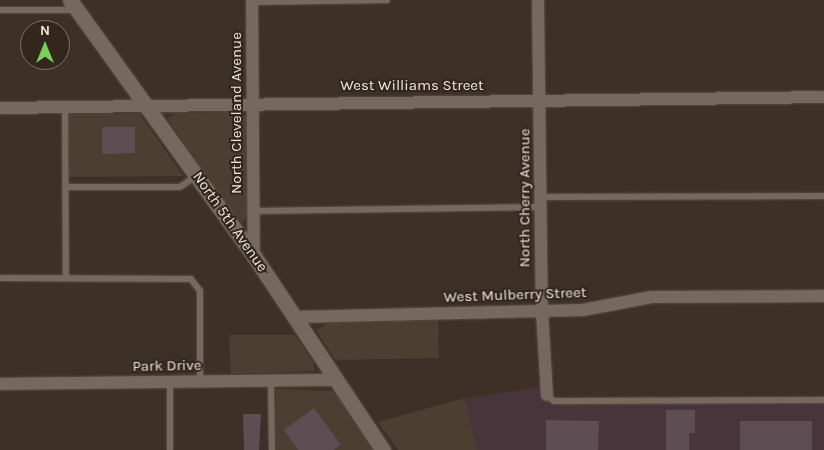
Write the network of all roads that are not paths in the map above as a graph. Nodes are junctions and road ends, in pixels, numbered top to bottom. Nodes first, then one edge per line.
1 (386, 0) edge
2 (538, 0) edge
3 (252, 1) edge
4 (73, 5) edge
5 (0, 10) edge
6 (824, 98) edge
7 (540, 102) junction
8 (254, 103) junction
9 (149, 106) junction
10 (65, 107) junction
11 (0, 108) edge
12 (197, 175) junction
13 (66, 187) junction
14 (824, 196) edge
15 (541, 202) junction
16 (254, 211) junction
17 (254, 256) junction
18 (0, 278) edge
19 (66, 278) junction
20 (824, 296) edge
21 (542, 311) junction
22 (296, 318) junction
23 (334, 380) junction
24 (271, 381) junction
25 (170, 382) junction
26 (200, 382) junction
27 (0, 384) edge
28 (546, 395) joint
29 (824, 400) edge
30 (170, 450) edge
31 (272, 450) edge
32 (383, 450) edge

1 - 3 lane
2 - 7 street, North Cherry Avenue
3 - 8 street, North Cleveland Avenue
4 - 5 lane
4 - 9 street, North 5th Avenue
6 - 7 street, West Williams Street
7 - 8 street, West Williams Street
7 - 15 street, North Cherry Avenue
8 - 9 street, West Williams Street
8 - 16 street, North Cleveland Avenue
9 - 10 street, West Williams Street
9 - 12 street, North 5th Avenue
10 - 11 street, West Williams Street
10 - 13 lane
12 - 13 lane
12 - 17 street, North 5th Avenue
13 - 19 lane
14 - 15 lane
15 - 16 lane
15 - 21 street, North Cherry Avenue
16 - 17 street, North Cleveland Avenue
17 - 22 street, North 5th Avenue
18 - 19 lane
19 - 26 lane
20 - 21 street, West Mulberry Street
21 - 22 street, West Mulberry Street
21 - 28 street, North Cherry Avenue
22 - 23 street, North 5th Avenue
23 - 24 street, Park Drive
23 - 32 street, North 5th Avenue
24 - 26 street, Park Drive
24 - 31 lane
25 - 26 street, Park Drive
25 - 27 street, Park Drive
25 - 30 lane
28 - 29 lane

